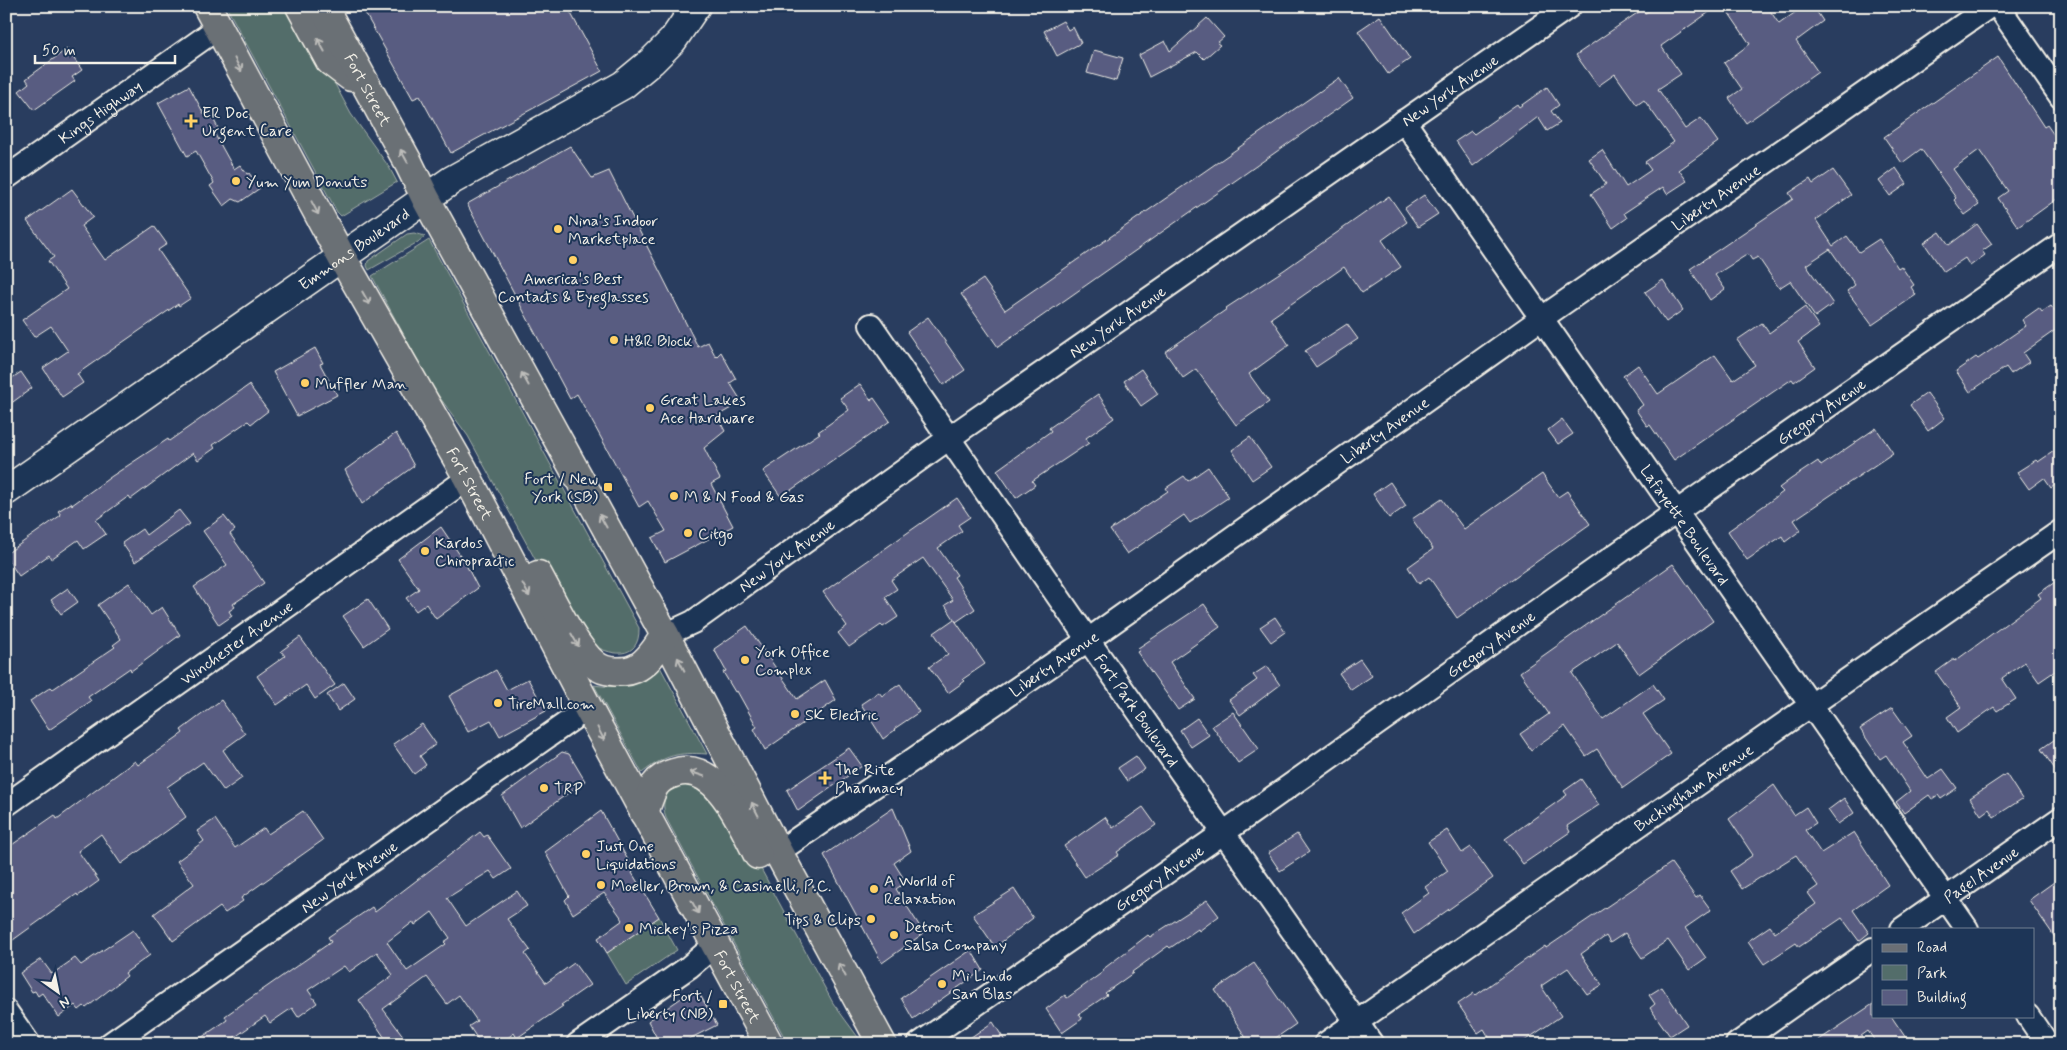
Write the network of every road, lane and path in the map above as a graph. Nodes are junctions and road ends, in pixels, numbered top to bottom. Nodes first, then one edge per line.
1 (300, 6) edge
2 (323, 6) edge
3 (696, 6) edge
4 (1570, 6) edge
5 (1990, 6) edge
6 (1998, 6) edge
7 (212, 17) edge
8 (368, 91) junction
9 (2061, 97) edge
10 (1404, 121) junction
11 (6, 178) edge
12 (426, 199) junction
13 (2061, 244) edge
14 (342, 256) junction
15 (1542, 318) junction
16 (871, 325) dead end
17 (949, 438) junction
18 (465, 474) junction
19 (6, 491) edge
20 (1676, 512) junction
21 (2061, 531) edge
22 (665, 635) junction
23 (1088, 640) junction
24 (1811, 705) junction
25 (588, 708) junction
26 (6, 805) edge
27 (644, 814) junction
28 (2061, 818) edge
29 (1223, 833) junction
30 (778, 852) junction
31 (1945, 898) junction
32 (1903, 928) edge
33 (1966, 928) edge
34 (716, 945) junction
35 (1872, 950) edge
36 (6, 1011) edge
37 (2029, 1018) edge
38 (1357, 1022) junction
39 (877, 1034) edge
40 (29, 1044) edge
41 (110, 1044) edge
42 (578, 1044) edge
43 (769, 1044) edge
44 (920, 1044) edge
45 (1325, 1044) edge
46 (1372, 1044) edge
47 (1737, 1044) edge
48 (2047, 1044) edge

8 -> 1 main road
2 - 8 main road, Fort Street
3 - 12 street, Emmons Boulevard
4 - 10 street, New York Avenue
5 - 15 street, Liberty Avenue
6 - 9 street
7 - 11 street, Kings Highway
7 -> 14 main road, Fort Street
12 -> 8 main road, Fort Street
10 - 15 street, Lafayette Boulevard
10 - 17 street, New York Avenue
12 - 14 street, Emmons Boulevard
22 -> 12 main road, Fort Street
13 - 20 street, Gregory Avenue
14 -> 18 main road, Fort Street
14 - 19 street, Emmons Boulevard
15 - 20 street, Lafayette Boulevard
15 - 23 street, Liberty Avenue
16 - 17 street, Fort Park Boulevard
17 - 22 street, New York Avenue
17 - 23 street, Fort Park Boulevard
18 -> 22 main road
18 -> 25 main road, Fort Street
18 - 26 street, Winchester Avenue
20 - 24 street, Lafayette Boulevard
20 - 29 street, Gregory Avenue
21 - 24 street, Buckingham Avenue
30 -> 22 main road, Fort Street
23 - 29 street, Fort Park Boulevard
23 - 30 street, Liberty Avenue
24 - 31 street, Lafayette Boulevard
24 - 38 street, Buckingham Avenue
25 -> 27 main road, Fort Street
25 - 41 street, New York Avenue
27 -> 34 main road, Fort Street
39 -> 27 main road
28 - 31 street, Pagel Avenue
29 - 38 street, Fort Park Boulevard
29 - 44 street, Gregory Avenue
39 -> 30 main road, Fort Street
31 - 32 street, Pagel Avenue
31 - 33 street, Lafayette Boulevard
34 - 42 street
34 - 43 main road, Fort Street
35 - 47 street
36 - 40 street
37 - 48 street
38 - 45 street, Buckingham Avenue
38 - 46 street, Fort Park Boulevard

